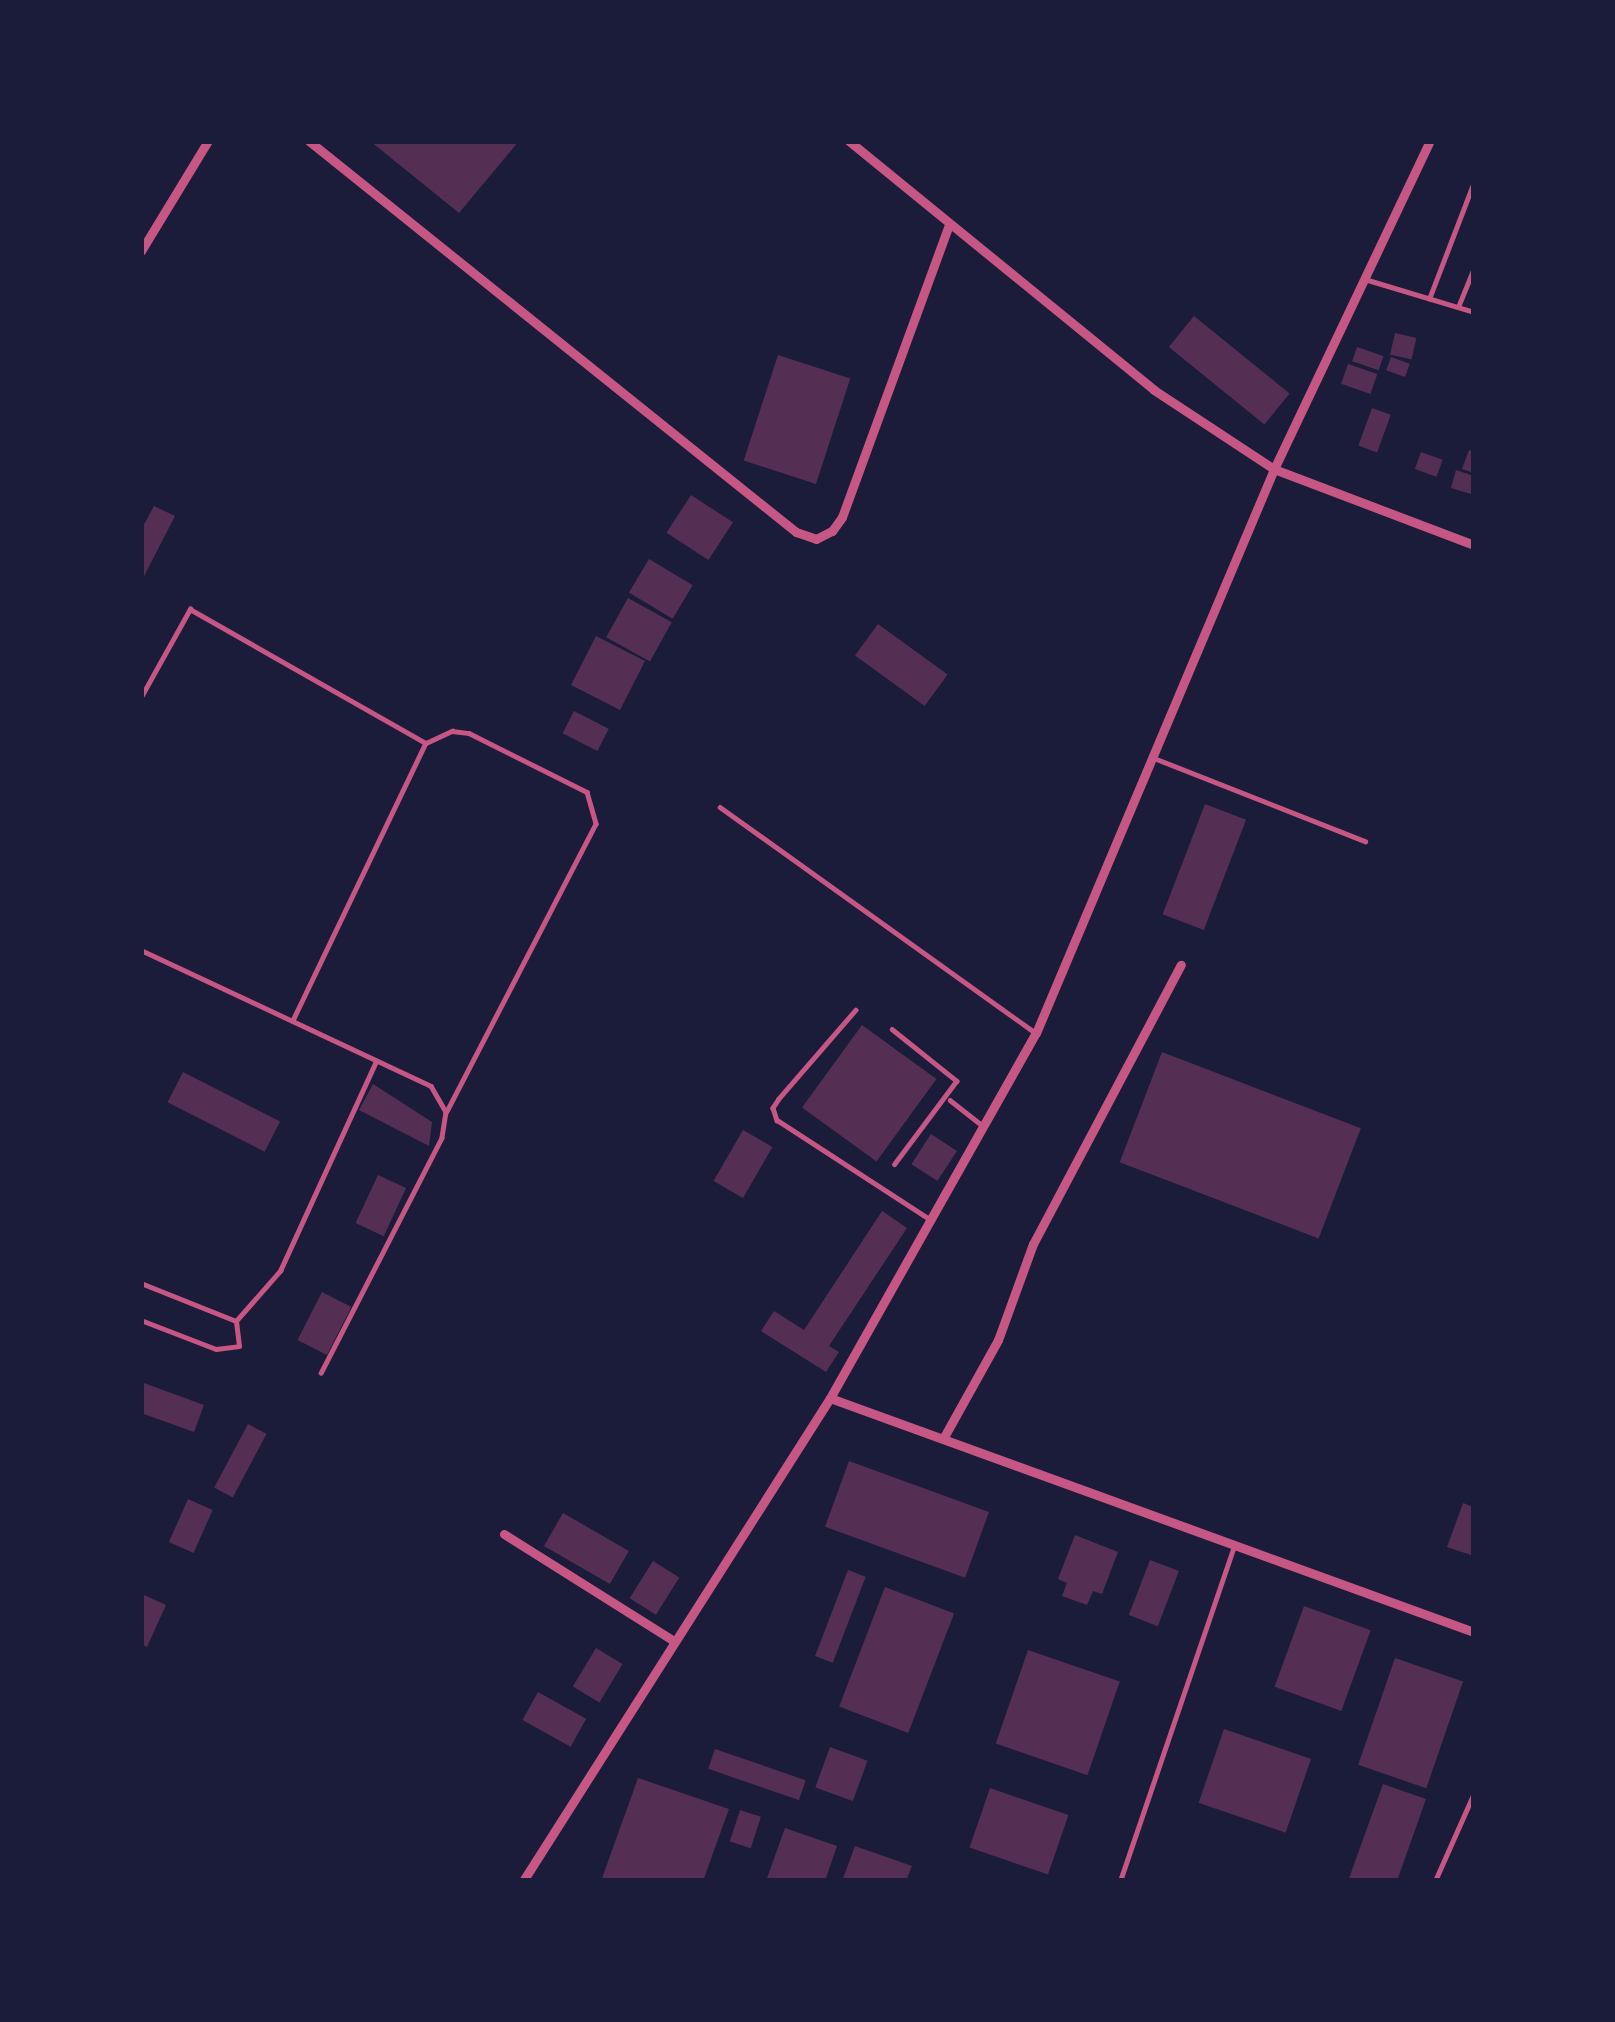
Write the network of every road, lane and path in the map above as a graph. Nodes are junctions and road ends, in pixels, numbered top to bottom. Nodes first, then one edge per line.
1 (208, 141) edge
2 (309, 141) edge
3 (850, 141) edge
4 (1430, 141) edge
5 (1474, 182) edge
6 (948, 227) junction
7 (141, 251) edge
8 (1474, 268) edge
9 (1368, 280) junction
10 (1429, 299) junction
11 (1458, 307) junction
12 (1474, 312) edge
13 (1274, 469) junction
14 (1474, 545) edge
15 (141, 697) edge
16 (425, 743) junction
17 (1154, 758) junction
18 (720, 807) dead end
19 (1365, 841) dead end
20 (141, 950) edge
21 (1181, 965) dead end
22 (856, 1010) dead end
23 (293, 1021) junction
24 (892, 1029) dead end
25 (1036, 1033) junction
26 (377, 1060) junction
27 (948, 1098) junction
28 (446, 1112) junction
29 (983, 1126) junction
30 (895, 1164) dead end
31 (931, 1220) junction
32 (141, 1283) edge
33 (141, 1320) edge
34 (236, 1321) junction
35 (321, 1373) dead end
36 (830, 1398) junction
37 (944, 1436) junction
38 (504, 1534) dead end
39 (1234, 1547) junction
40 (1474, 1632) edge
41 (672, 1640) junction
42 (1474, 1793) edge
43 (523, 1881) edge
44 (1120, 1881) edge
45 (1435, 1881) edge

1 - 7 street
2 - 6 street
3 - 6 street
4 - 9 street
5 - 10 lane
6 - 13 street
8 - 11 lane
9 - 10 lane
9 - 13 street
10 - 11 lane
11 - 12 lane
13 - 14 street
13 - 17 street
15 - 16 lane
16 - 23 lane
16 - 28 lane
17 - 19 lane
17 - 25 street
18 - 25 lane
20 - 23 lane
21 - 37 street
22 - 31 lane
23 - 26 lane
24 - 27 lane
25 - 29 street
26 - 28 lane
26 - 34 lane
27 - 29 lane
27 - 30 lane
28 - 35 lane
29 - 31 street
31 - 36 street
32 - 34 lane
33 - 34 lane
36 - 37 street
36 - 41 street
37 - 39 street
38 - 41 street
39 - 40 street
39 - 44 lane
41 - 43 street
42 - 45 lane

